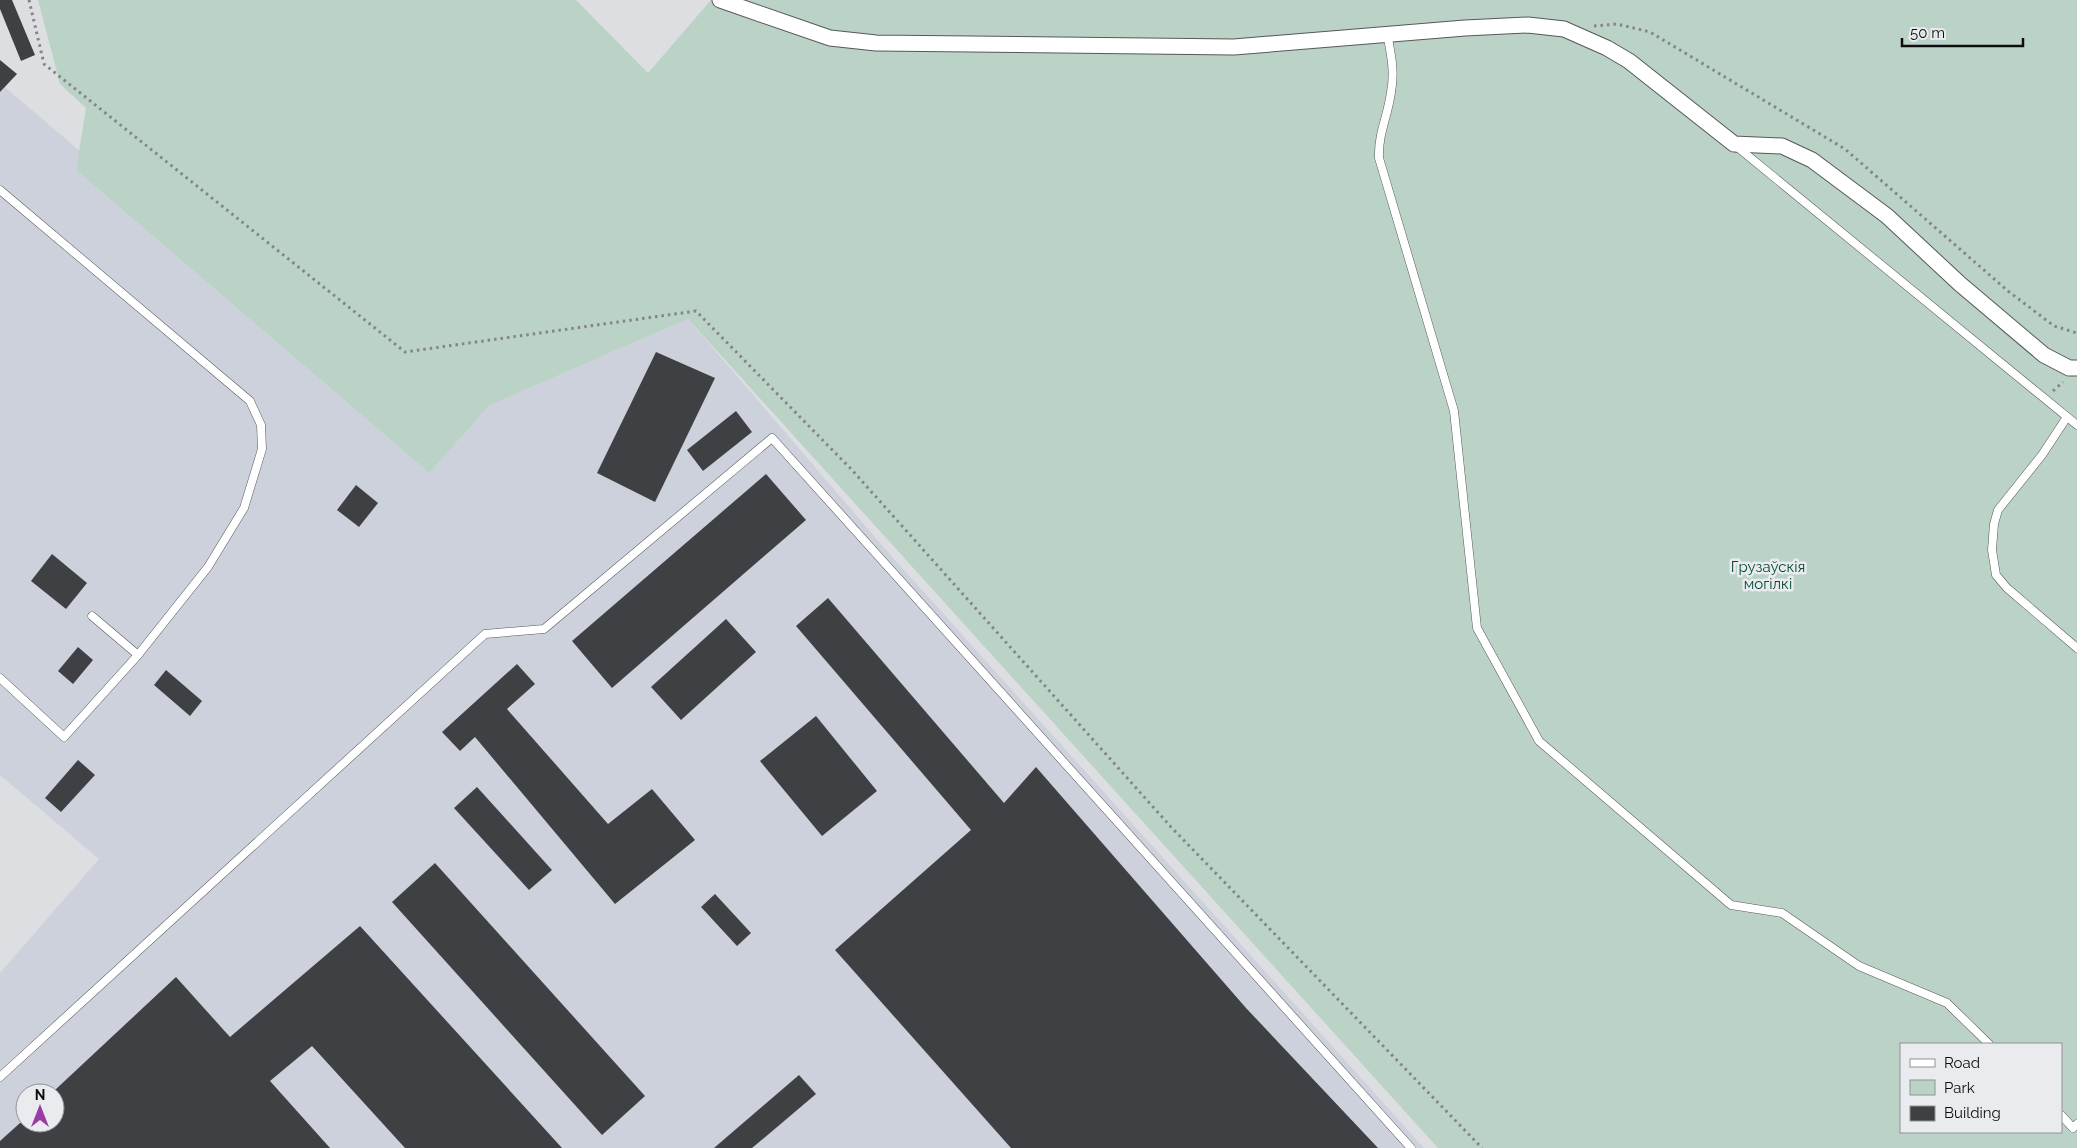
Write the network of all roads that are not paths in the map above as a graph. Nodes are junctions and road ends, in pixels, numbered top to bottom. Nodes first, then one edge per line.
1 (720, 0) edge
2 (1387, 33) junction
3 (1734, 144) junction
4 (0, 190) edge
5 (2073, 368) edge
6 (2067, 417) junction
7 (2077, 425) edge
8 (92, 616) dead end
9 (2077, 648) edge
10 (138, 655) junction
11 (0, 678) edge
12 (1988, 1043) edge
13 (0, 1077) edge
14 (2062, 1116) edge
15 (2077, 1124) edge
16 (1411, 1148) edge

1 - 2 street
2 - 3 street
2 - 12 lane
3 - 5 street
3 - 6 lane
4 - 10 lane
6 - 7 lane
6 - 9 lane
8 - 10 lane
10 - 11 lane
13 - 16 lane
14 - 15 lane

